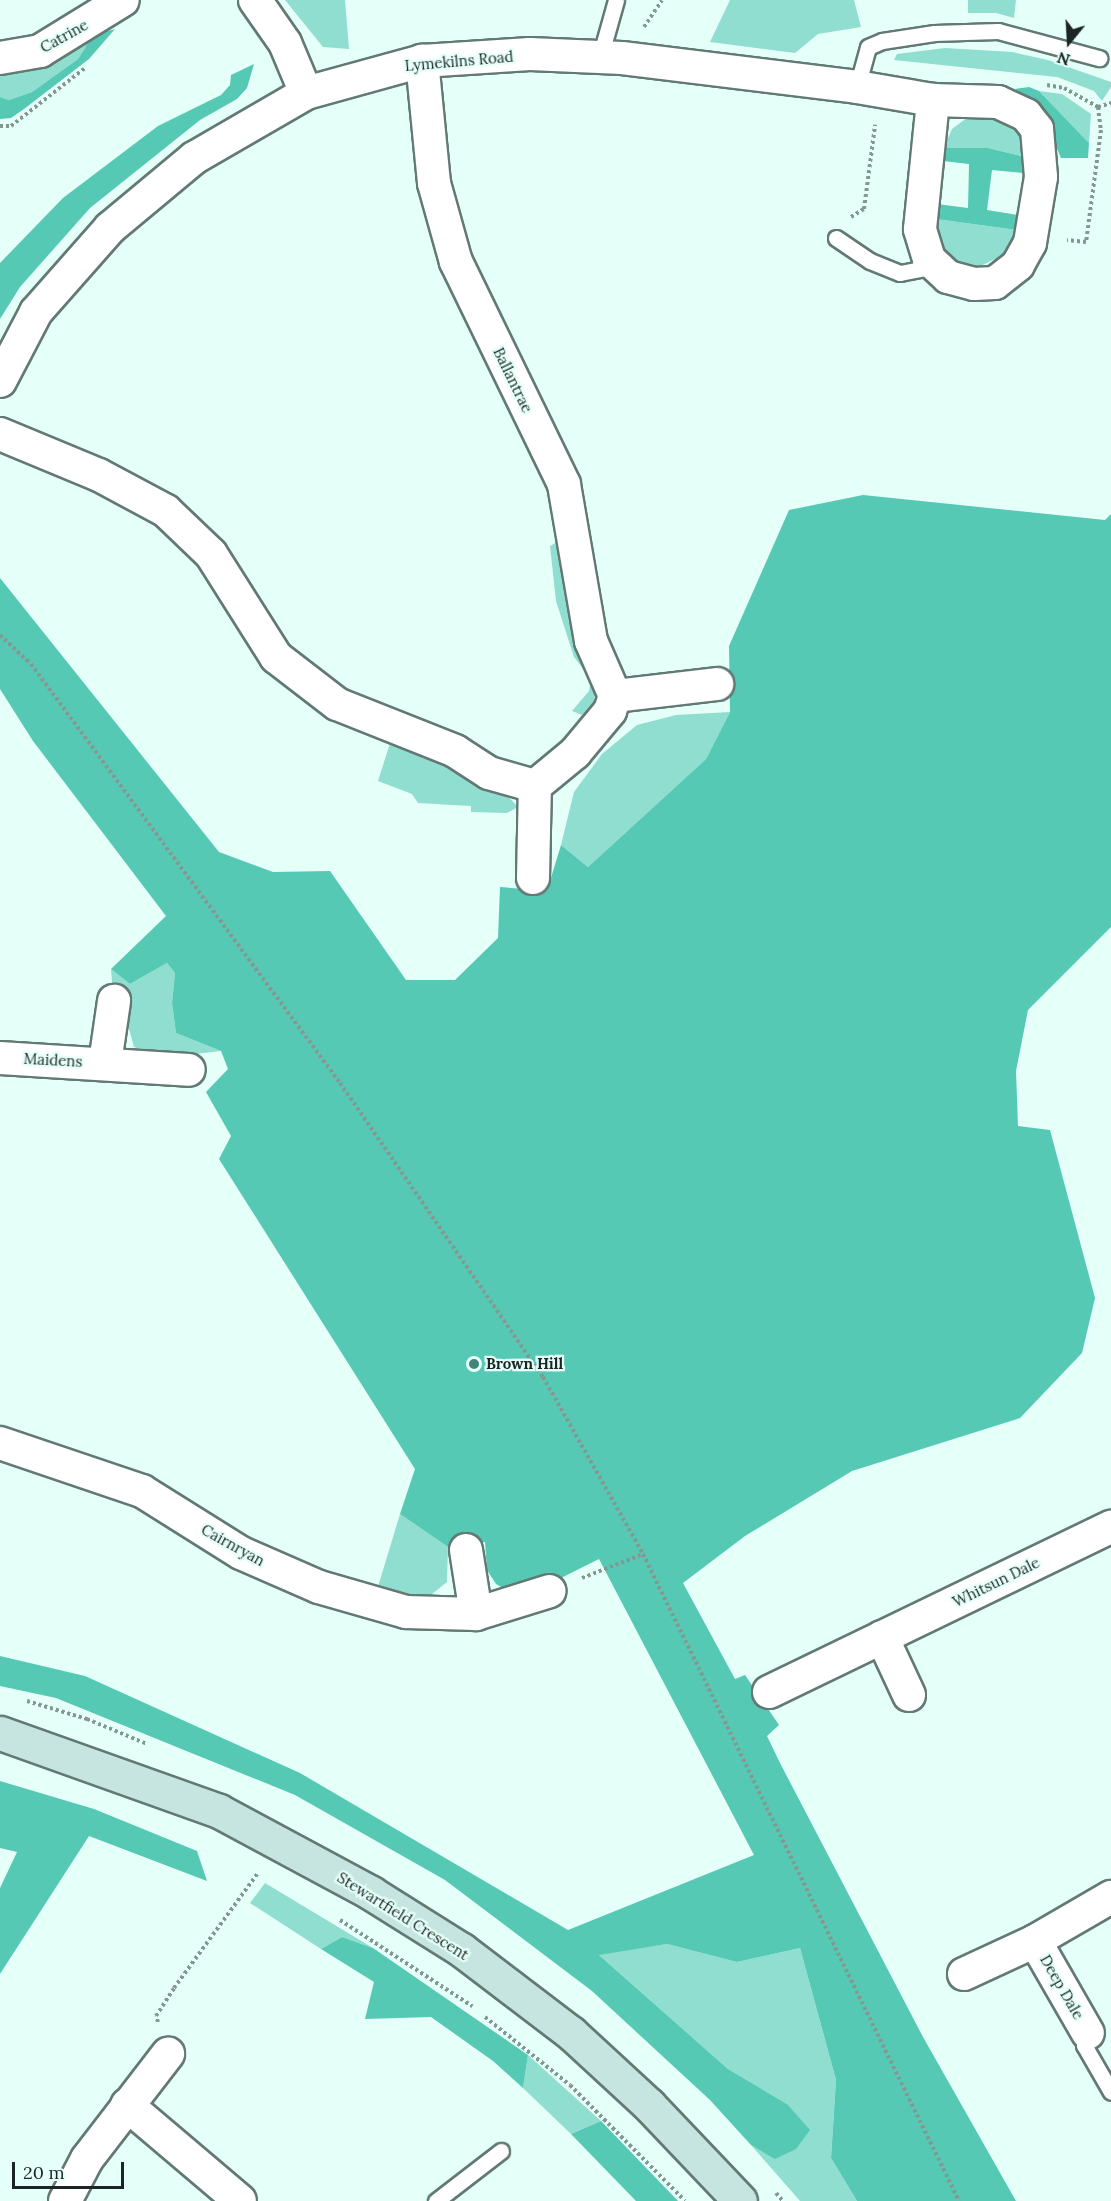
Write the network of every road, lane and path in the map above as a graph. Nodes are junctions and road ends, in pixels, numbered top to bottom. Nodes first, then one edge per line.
1 (123, 0) edge
2 (255, 0) edge
3 (616, 0) edge
4 (600, 57) junction
5 (0, 58) edge
6 (1099, 58) dead end
7 (422, 61) junction
8 (868, 88) junction
9 (306, 93) junction
10 (933, 100) junction
11 (1111, 103) edge
12 (1098, 107) dead end
13 (836, 238) joint
14 (937, 266) junction
15 (0, 381) edge
16 (0, 434) edge
17 (0, 635) edge
18 (717, 684) dead end
19 (615, 696) junction
20 (535, 786) junction
21 (533, 878) dead end
22 (114, 1001) dead end
23 (0, 1058) edge
24 (105, 1063) junction
25 (189, 1070) dead end
26 (0, 1443) edge
27 (1111, 1527) edge
28 (466, 1550) dead end
29 (643, 1554) junction
30 (550, 1591) joint
31 (476, 1614) junction
32 (882, 1637) junction
33 (769, 1692) dead end
34 (909, 1695) dead end
35 (0, 1733) edge
36 (247, 1869) dead end
37 (257, 1875) junction
38 (267, 1880) dead end
39 (1111, 1897) edge
40 (338, 1919) dead end
41 (1035, 1941) junction
42 (964, 1974) dead end
43 (474, 2008) dead end
44 (483, 2015) dead end
45 (1088, 2033) joint
46 (168, 2054) joint
47 (1111, 2092) edge
48 (127, 2105) junction
49 (501, 2151) dead end
50 (65, 2201) edge
51 (240, 2201) edge
52 (436, 2201) edge
53 (685, 2201) edge
54 (740, 2201) edge
55 (959, 2201) edge

1 - 5 street, Catrine
2 - 9 street
3 - 4 lane
4 - 7 street, Lymekilns Road
4 - 8 street, Lymekilns Road
6 - 8 lane
7 - 9 street, Lymekilns Road
7 - 19 street, Ballantrae
8 - 10 street, Lymekilns Road
8 - 13 path
9 - 15 street, Lymekilns Road
10 - 14 street
10 - 14 street, Lymekilns Road
11 - 12 path
13 - 14 lane
16 - 20 street
17 - 29 path
18 - 19 street
19 - 20 street
20 - 21 street
22 - 24 street
23 - 24 street, Maidens
24 - 25 street, Maidens
26 - 31 street, Cairnryan
27 - 32 street, Whitsun Dale
28 - 31 street
29 - 30 path
29 - 55 path
30 - 31 street, Cairnryan
32 - 33 street, Whitsun Dale
32 - 34 street
35 - 54 street, Stewartfield Crescent
36 - 37 path
37 - 38 path
37 - 46 path
39 - 41 street, Deep Dale
40 - 43 path
41 - 42 street, Deep Dale
41 - 45 street, Deep Dale
44 - 53 path
45 - 47 lane
46 - 48 street
48 - 50 street
48 - 51 street
49 - 52 lane

